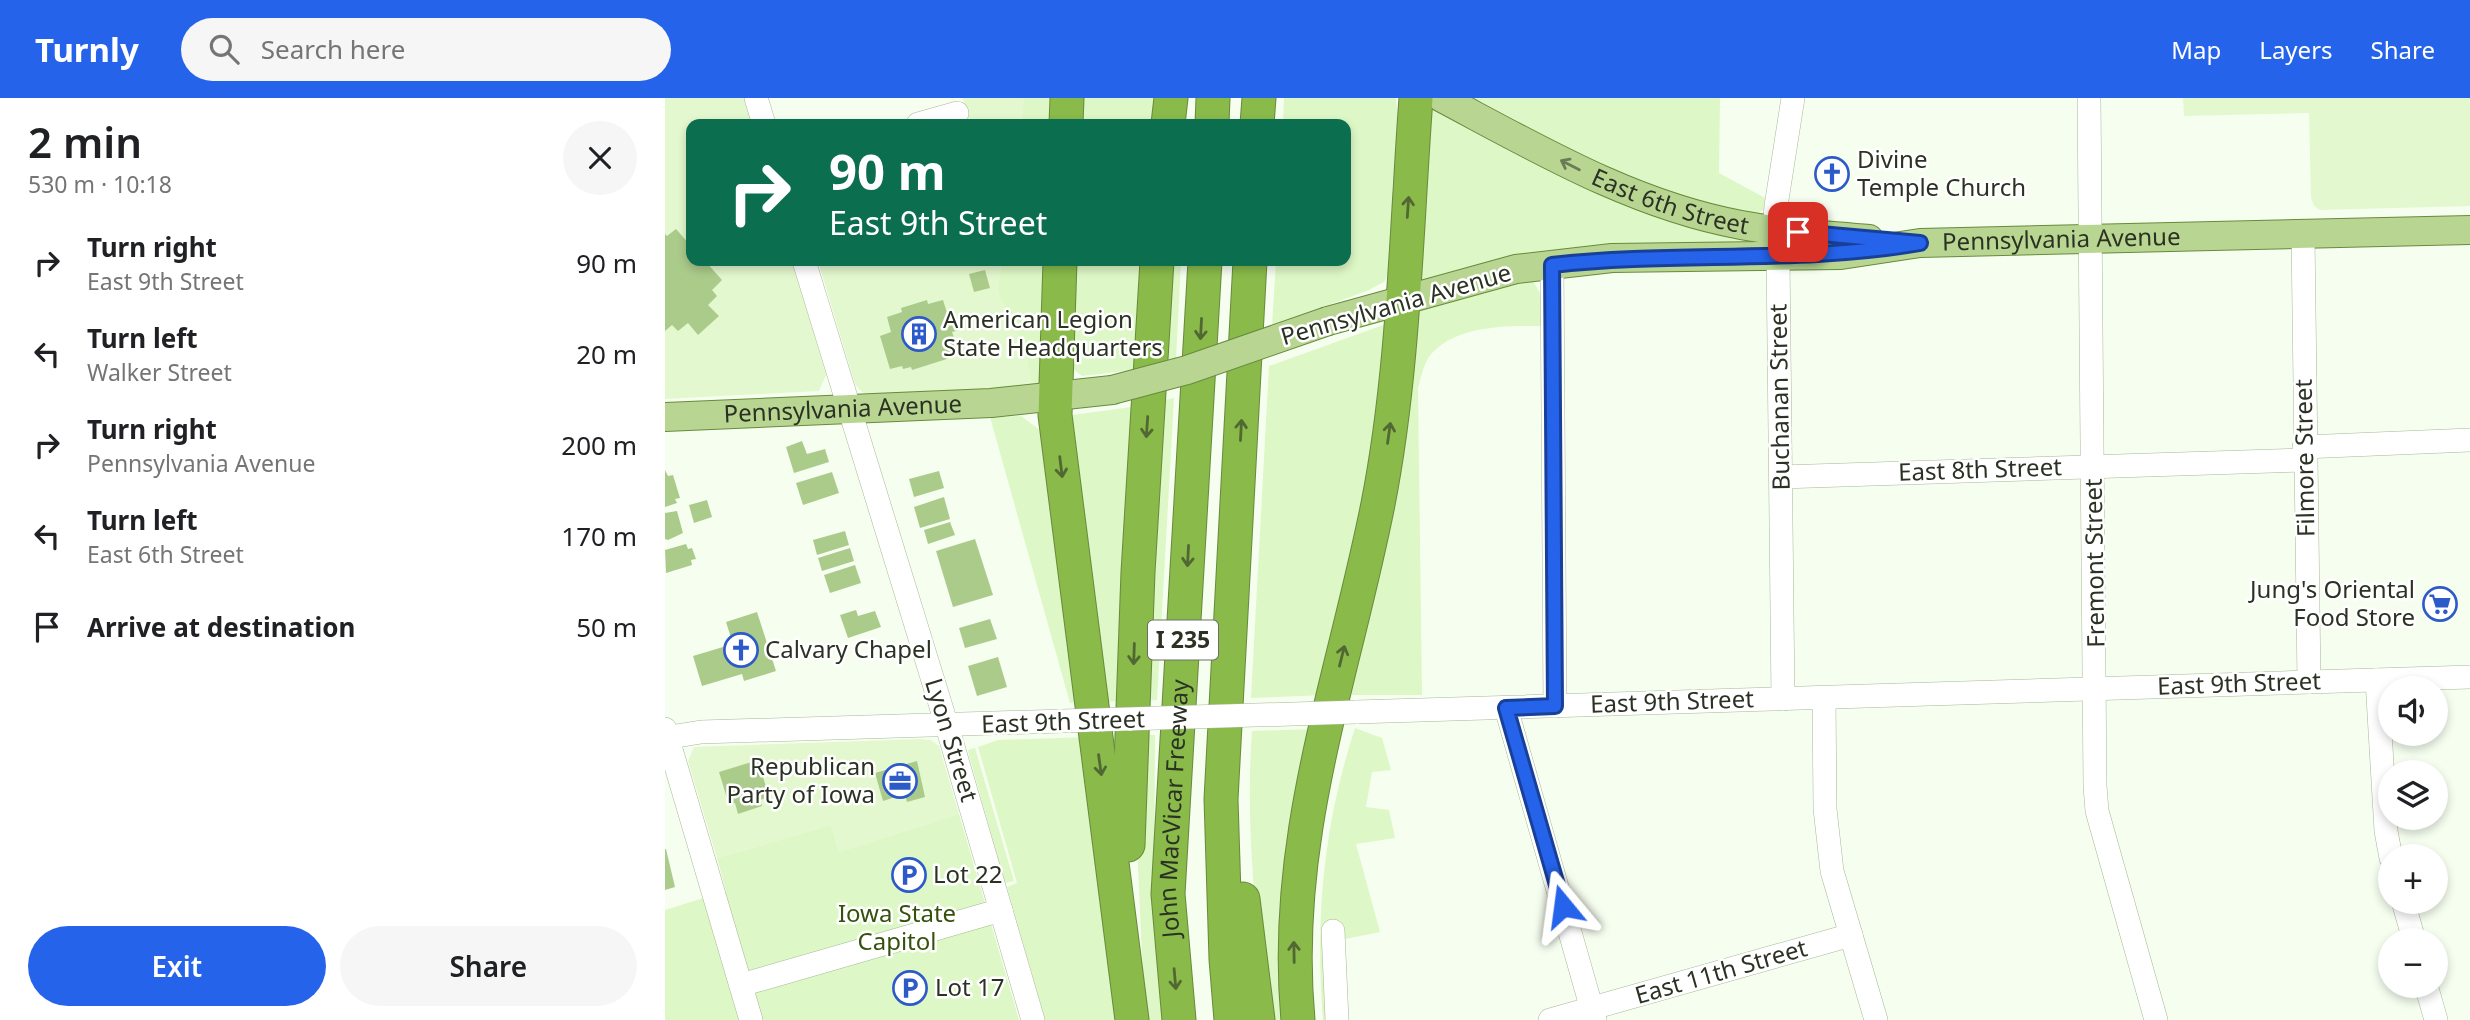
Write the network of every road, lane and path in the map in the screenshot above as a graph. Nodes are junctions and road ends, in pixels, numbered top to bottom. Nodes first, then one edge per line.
1 (756, 98) edge
2 (1067, 98) edge
3 (1171, 98) edge
4 (1213, 98) edge
5 (1259, 98) edge
6 (1416, 98) edge
7 (1441, 98) edge
8 (1793, 98) edge
9 (2089, 98) edge
10 (957, 113) dead end
11 (762, 119) edge
12 (936, 119) edge
13 (1066, 119) edge
14 (1169, 119) edge
15 (1212, 119) edge
16 (1257, 119) edge
17 (2470, 230) edge
18 (2303, 235) junction
19 (2091, 239) junction
20 (1776, 243) junction
21 (1920, 243) joint
22 (1552, 265) junction
23 (806, 266) edge
24 (1060, 266) edge
25 (1157, 266) edge
26 (1205, 266) edge
27 (1250, 266) edge
28 (1402, 299) junction
29 (1055, 399) junction
30 (849, 410) junction
31 (665, 417) edge
32 (2470, 440) edge
33 (2304, 453) junction
34 (2093, 466) junction
35 (1780, 477) junction
36 (1238, 498) junction
37 (2470, 677) edge
38 (2377, 680) junction
39 (2309, 682) junction
40 (2096, 689) junction
41 (1823, 698) junction
42 (1783, 699) junction
43 (1555, 706) junction
44 (1506, 708) junction
45 (947, 726) junction
46 (666, 735) edge
47 (2389, 844) edge
48 (1001, 910) junction
49 (1333, 931) dead end
50 (1851, 935) junction
51 (1129, 984) junction
52 (741, 985) junction
53 (2430, 998) edge
54 (1593, 1014) edge
55 (751, 1020) edge
56 (1033, 1020) edge
57 (1132, 1020) edge
58 (1179, 1020) edge
59 (1231, 1020) edge
60 (1258, 1020) edge
61 (1298, 1020) edge
62 (1336, 1020) edge
63 (1550, 1020) edge
64 (1876, 1020) edge
65 (2155, 1020) edge
66 (2436, 1020) edge

1 - 11 street
2 - 13 highway
3 - 14 highway
4 - 15 highway
5 - 16 highway
28 -> 6 highway
20 -> 7 main road, East 6th Street
8 - 20 street, Buchanan Street
9 - 19 street, Fremont Street
10 - 12 street
17 - 18 main road, Pennsylvania Avenue
18 - 19 main road, Pennsylvania Avenue
18 - 33 street, Filmore Street
19 - 21 main road, Pennsylvania Avenue
19 - 34 street, Fremont Street
20 - 21 main road, East 6th Street
20 - 22 main road, Pennsylvania Avenue
20 - 35 street, Buchanan Street
22 - 28 main road, Pennsylvania Avenue
22 - 43 street
23 - 30 street, Lyon Street
24 - 29 highway
25 -> 51 highway
26 -> 58 highway, John MacVicar Freeway / I 235
36 -> 27 highway, John MacVicar Freeway / I 235
28 - 29 main road, Pennsylvania Avenue, bridge
61 -> 28 highway
29 - 30 main road, Pennsylvania Avenue
29 -> 51 highway
30 - 31 main road, Pennsylvania Avenue
30 - 45 street, Lyon Street
32 - 33 street, East 8th Street
33 - 34 street, East 8th Street
33 - 39 street, Filmore Street
34 - 35 street, East 8th Street
34 - 40 street, Fremont Street
35 - 42 street, Buchanan Street
36 - 59 highway, John MacVicar Freeway / I 235
36 - 60 highway
37 - 38 street, East 9th Street
38 - 39 street, East 9th Street
38 - 47 street
39 - 40 street, East 9th Street
40 - 41 street, East 9th Street
40 - 65 street, Fremont Street
41 - 42 street, East 9th Street
41 - 50 street
42 - 43 street, East 9th Street
43 - 44 street, East 9th Street
44 - 45 street, East 9th Street, bridge
44 - 54 street
45 - 46 street, East 9th Street
45 - 48 street, Lyon Street
46 - 52 street
48 - 52 street
48 - 56 street, Lyon Street
49 - 62 street
50 - 54 street, East 11th Street
50 - 64 street
51 - 57 highway
52 - 55 street
53 - 66 street
54 - 63 street, East 11th Street

